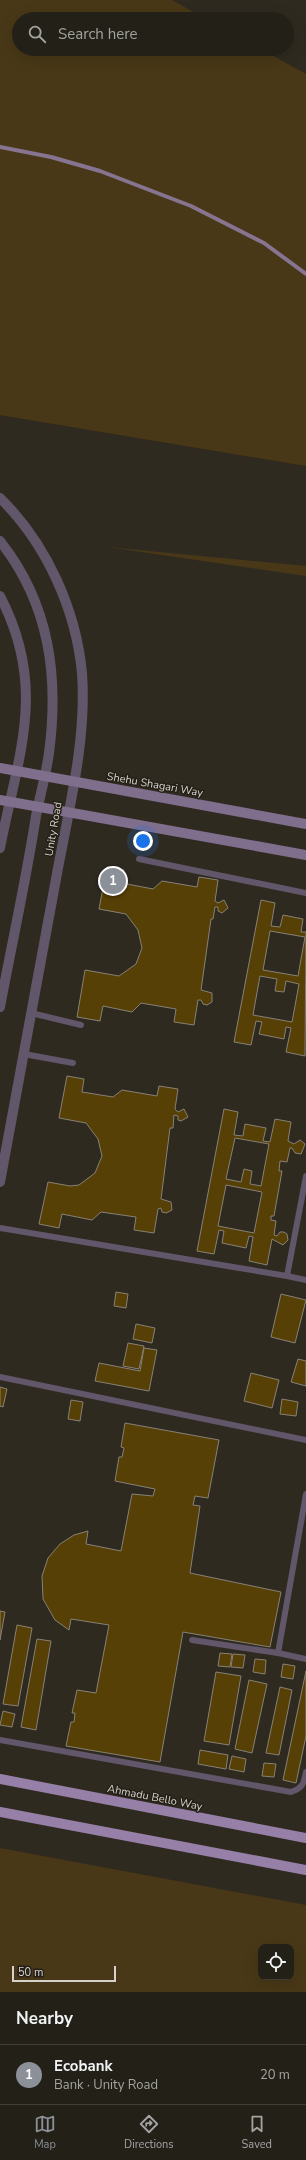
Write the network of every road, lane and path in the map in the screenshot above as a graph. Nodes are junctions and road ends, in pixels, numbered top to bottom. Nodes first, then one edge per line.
1 (0, 498) edge
2 (0, 541) edge
3 (0, 596) edge
4 (0, 768) edge
5 (18, 771) junction
6 (45, 776) junction
7 (74, 781) junction
8 (0, 800) edge
9 (11, 802) junction
10 (38, 808) junction
11 (68, 814) junction
12 (306, 824) edge
13 (0, 848) edge
14 (306, 855) edge
15 (139, 859) dead end
16 (306, 893) edge
17 (0, 1007) edge
18 (31, 1013) junction
19 (81, 1025) dead end
20 (24, 1054) junction
21 (73, 1063) dead end
22 (306, 1176) edge
23 (0, 1182) edge
24 (0, 1228) edge
25 (287, 1276) junction
26 (306, 1280) edge
27 (0, 1377) edge
28 (306, 1440) edge
29 (306, 1494) edge
30 (192, 1640) dead end
31 (278, 1653) junction
32 (306, 1659) edge
33 (0, 1740) edge
34 (306, 1772) edge
35 (0, 1779) edge
36 (0, 1812) edge
37 (306, 1838) edge
38 (306, 1870) edge

1 - 7 street, Unity Road
2 - 6 street, Unity Road
3 - 5 street
4 - 5 main road, Shehu Shagari Way
5 - 6 main road, Shehu Shagari Way
5 - 9 street
6 - 7 main road, Shehu Shagari Way
6 - 10 street, Unity Road
7 - 11 street, Unity Road
7 - 12 main road, Shehu Shagari Way
8 - 9 main road
9 - 10 main road
9 - 13 street
10 - 11 main road
10 - 17 street, Unity Road
11 - 14 main road
11 - 18 street, Unity Road
15 - 16 lane
18 - 19 lane
18 - 20 street, Unity Road
20 - 21 lane
20 - 23 street, Unity Road
22 - 25 lane
24 - 25 lane
25 - 26 lane
27 - 28 lane
29 - 31 lane
30 - 31 lane
31 - 32 lane
33 - 34 lane
35 - 37 main road, Ahmadu Bello Way
36 - 38 main road

